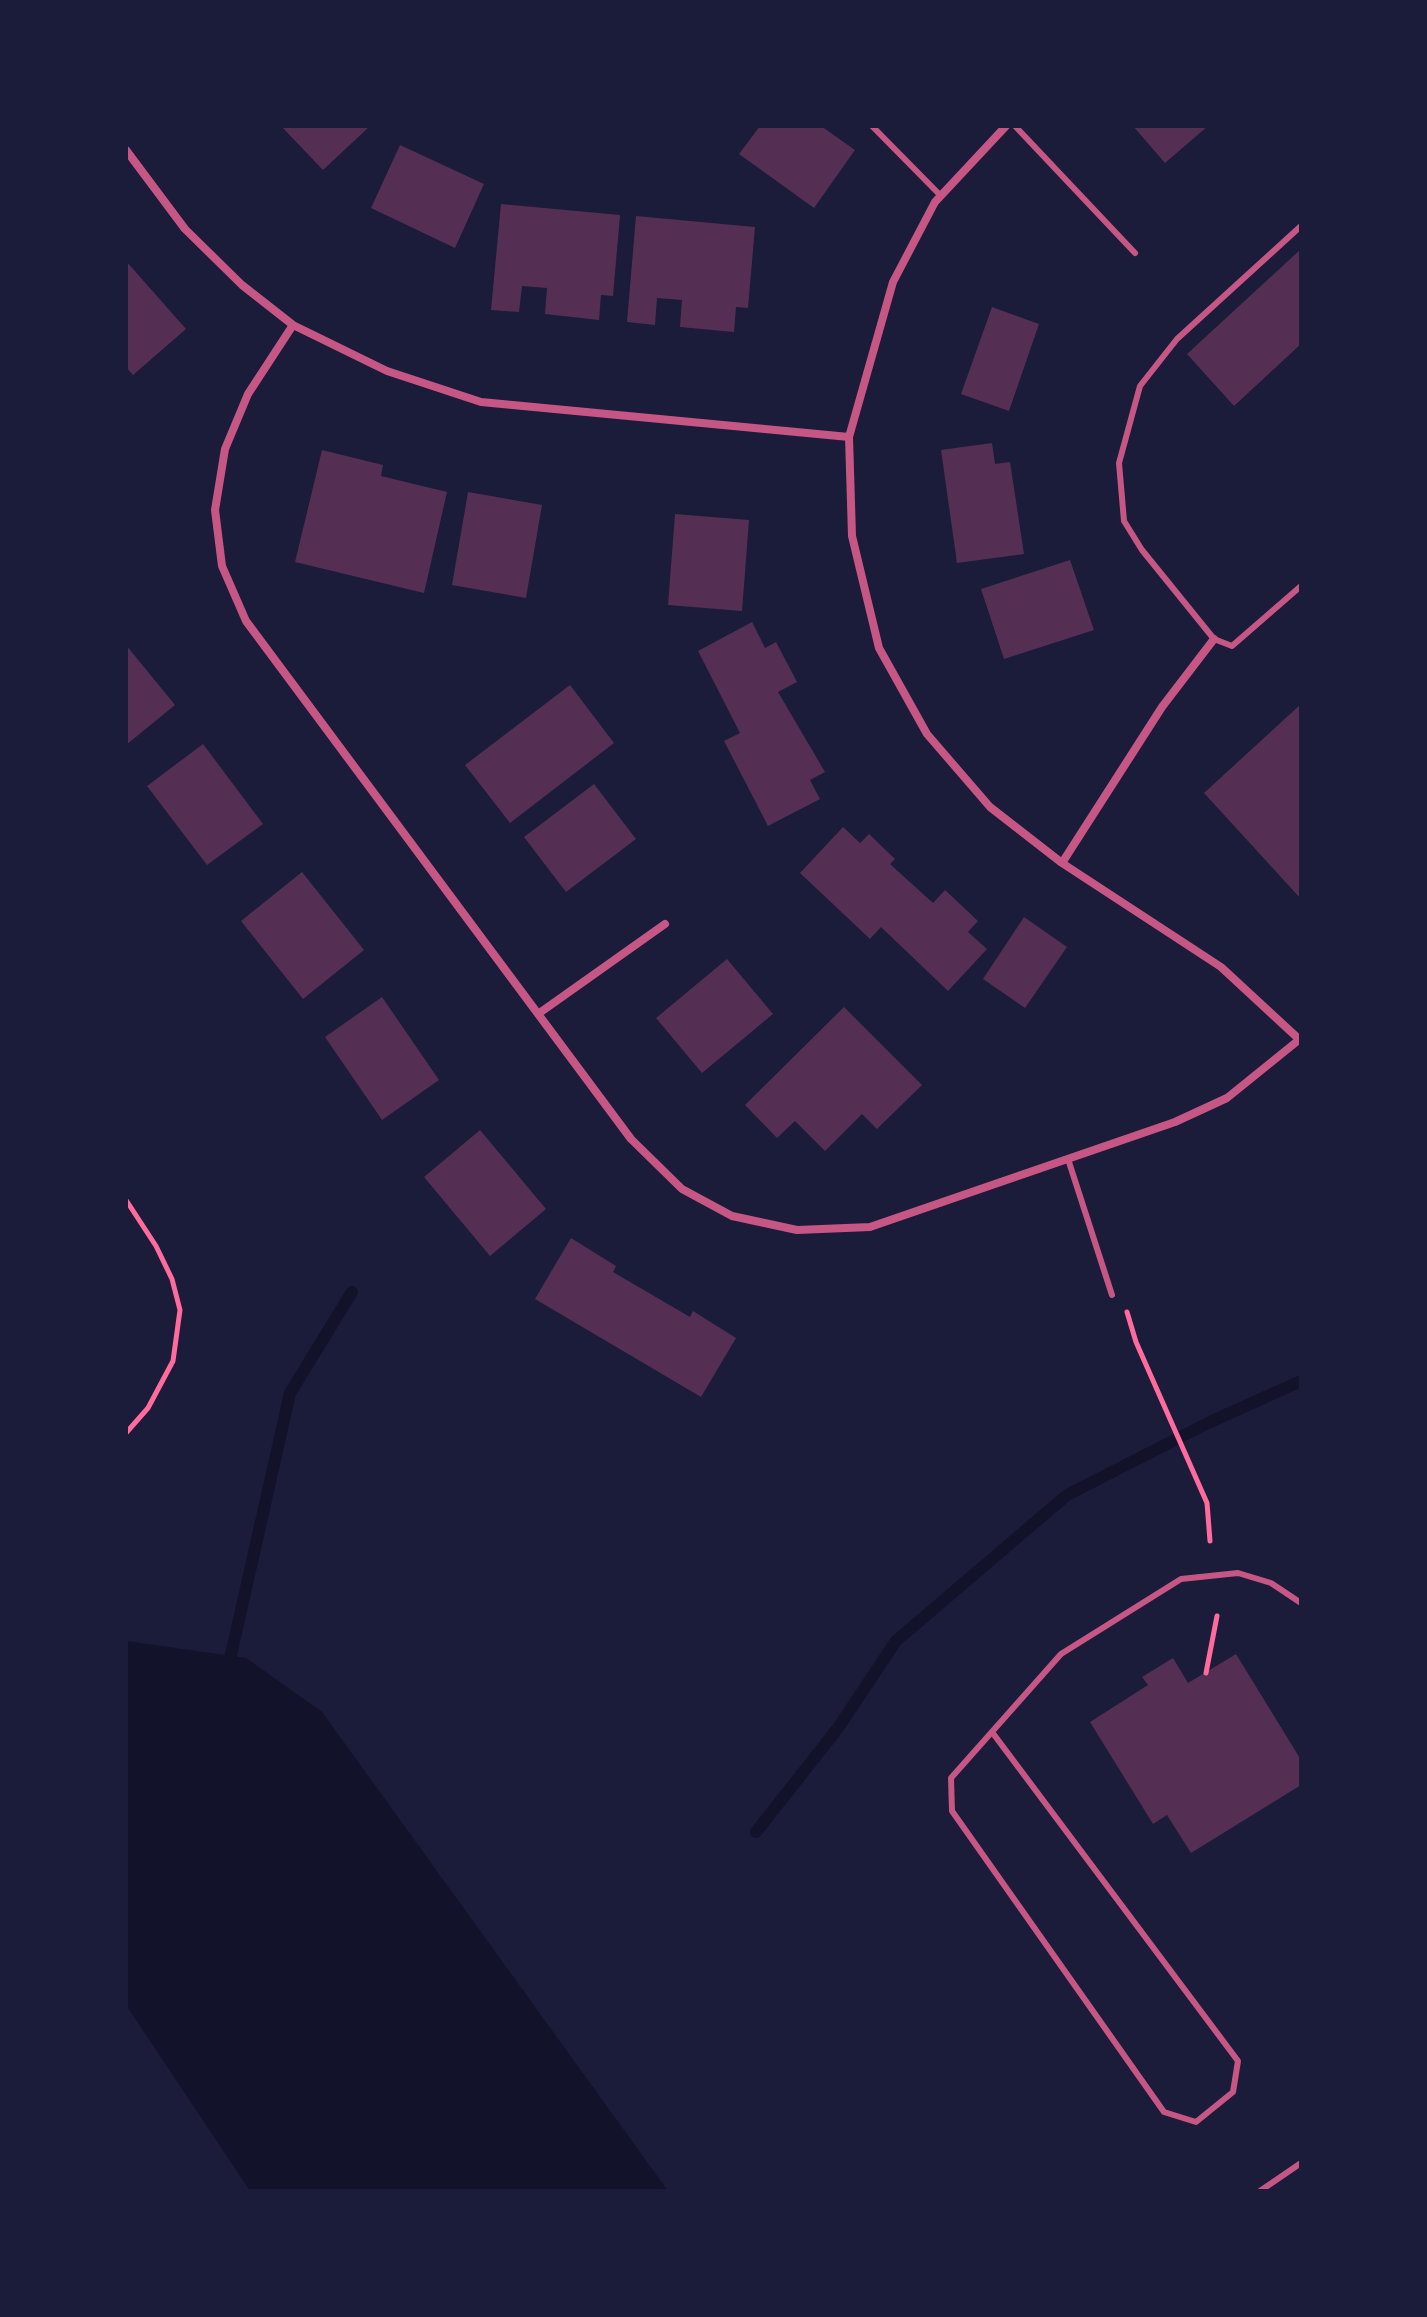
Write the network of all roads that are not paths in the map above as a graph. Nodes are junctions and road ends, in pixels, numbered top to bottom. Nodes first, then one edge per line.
1 (872, 126) edge
2 (1006, 126) edge
3 (1015, 126) edge
4 (126, 150) edge
5 (941, 196) junction
6 (1301, 226) edge
7 (1135, 253) dead end
8 (293, 325) junction
9 (849, 437) junction
10 (1301, 586) edge
11 (1214, 639) junction
12 (1062, 863) junction
13 (665, 924) dead end
14 (538, 1014) junction
15 (1300, 1040) edge
16 (1068, 1159) junction
17 (1112, 1295) dead end
18 (1301, 1603) edge
19 (992, 1732) junction
20 (1301, 2163) edge
21 (1260, 2191) edge

1 - 5 lane
2 - 5 street
3 - 7 lane
4 - 8 street
5 - 9 street
6 - 11 lane
8 - 9 street
8 - 14 street
9 - 12 street
10 - 11 lane
11 - 12 street
12 - 15 street
13 - 14 street
14 - 16 street
15 - 16 street
16 - 17 lane
18 - 19 lane
19 - 19 lane
20 - 21 lane

